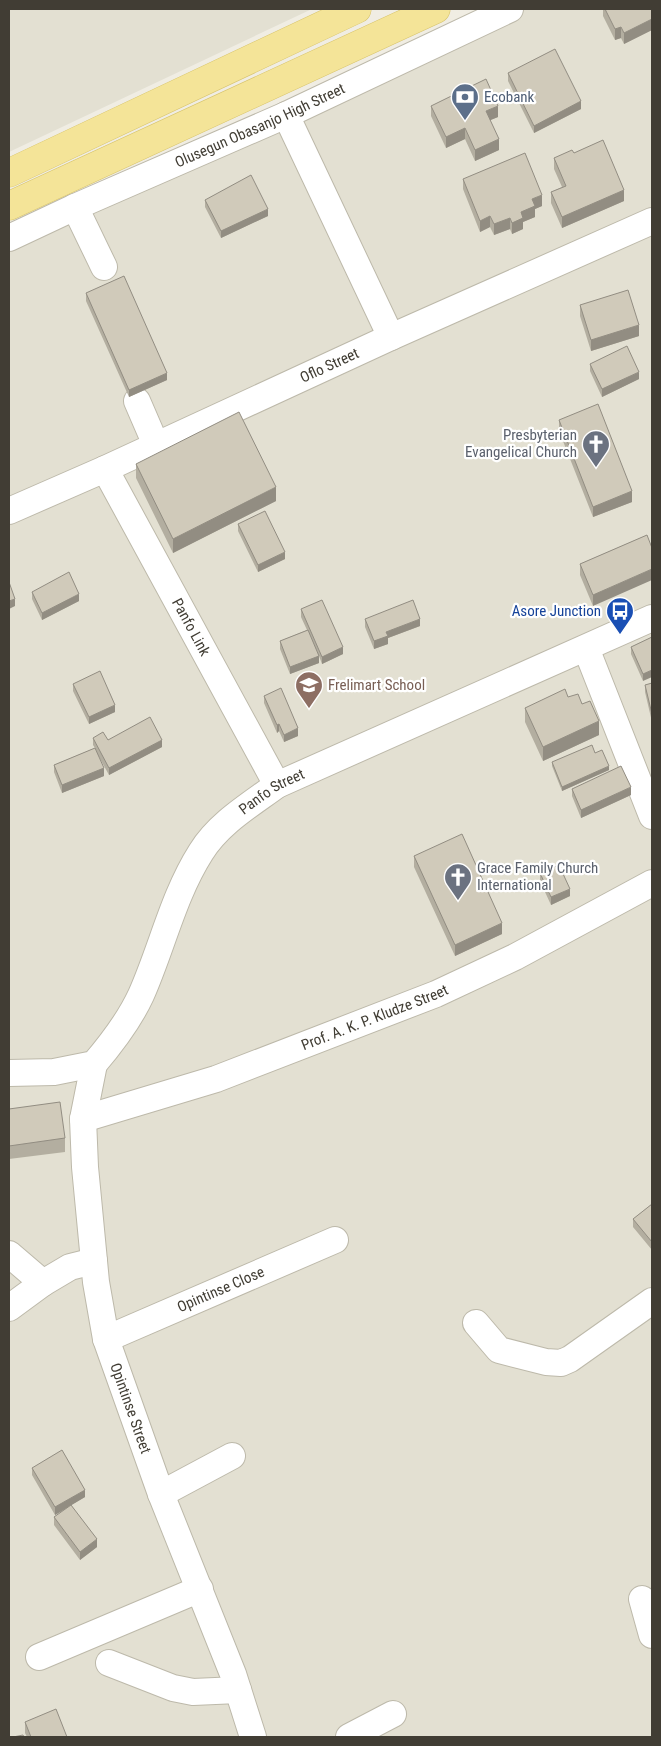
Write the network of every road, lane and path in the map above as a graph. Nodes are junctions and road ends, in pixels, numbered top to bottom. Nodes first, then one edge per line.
1 (358, 9) edge
2 (436, 9) edge
3 (510, 9) edge
4 (286, 114) junction
5 (9, 173) edge
6 (9, 206) edge
7 (76, 207) junction
8 (652, 221) edge
9 (9, 238) edge
10 (104, 267) dead end
11 (391, 337) junction
12 (137, 401) dead end
13 (156, 445) junction
14 (105, 469) junction
15 (9, 511) edge
16 (652, 618) edge
17 (586, 648) junction
18 (278, 786) junction
19 (652, 816) edge
20 (652, 883) edge
21 (94, 1064) junction
22 (9, 1073) edge
23 (83, 1118) junction
24 (335, 1240) dead end
25 (9, 1254) edge
26 (94, 1261) junction
27 (43, 1283) junction
28 (652, 1301) edge
29 (9, 1308) edge
30 (476, 1323) dead end
31 (106, 1338) junction
32 (232, 1456) dead end
33 (161, 1494) junction
34 (200, 1589) junction
35 (642, 1599) dead end
36 (652, 1635) edge
37 (39, 1657) dead end
38 (109, 1663) dead end
39 (238, 1690) junction
40 (394, 1714) dead end
41 (253, 1737) edge
42 (349, 1737) edge

1 - 5 main road
2 - 6 main road, Olusegun Obasanjo High Street
3 - 4 street, Olusegun Obasanjo High Street
4 - 7 street, Olusegun Obasanjo High Street
4 - 11 street
7 - 9 street, Olusegun Obasanjo High Street
7 - 10 street
8 - 11 street, Oflo Street
11 - 13 street, Oflo Street
12 - 13 street
13 - 14 street, Oflo Street
14 - 15 street, Oflo Street
14 - 18 street, Panfo Link
16 - 17 street, Panfo Street
17 - 18 street, Panfo Street
17 - 19 street
18 - 21 street, Panfo Street
20 - 23 street, Prof. A. K. P. Kludze Street
21 - 22 street
21 - 23 street, Opintinse Street
23 - 26 street, Opintinse Street
24 - 31 street, Opintinse Close
25 - 27 street
26 - 27 street
26 - 31 street, Opintinse Street
27 - 29 street
28 - 30 street
31 - 33 street, Opintinse Street
32 - 33 street
33 - 34 street, Opintinse Street
34 - 37 street
34 - 39 street, Opintinse Street
35 - 36 street
38 - 39 street
39 - 41 street, Opintinse Street
40 - 42 street

